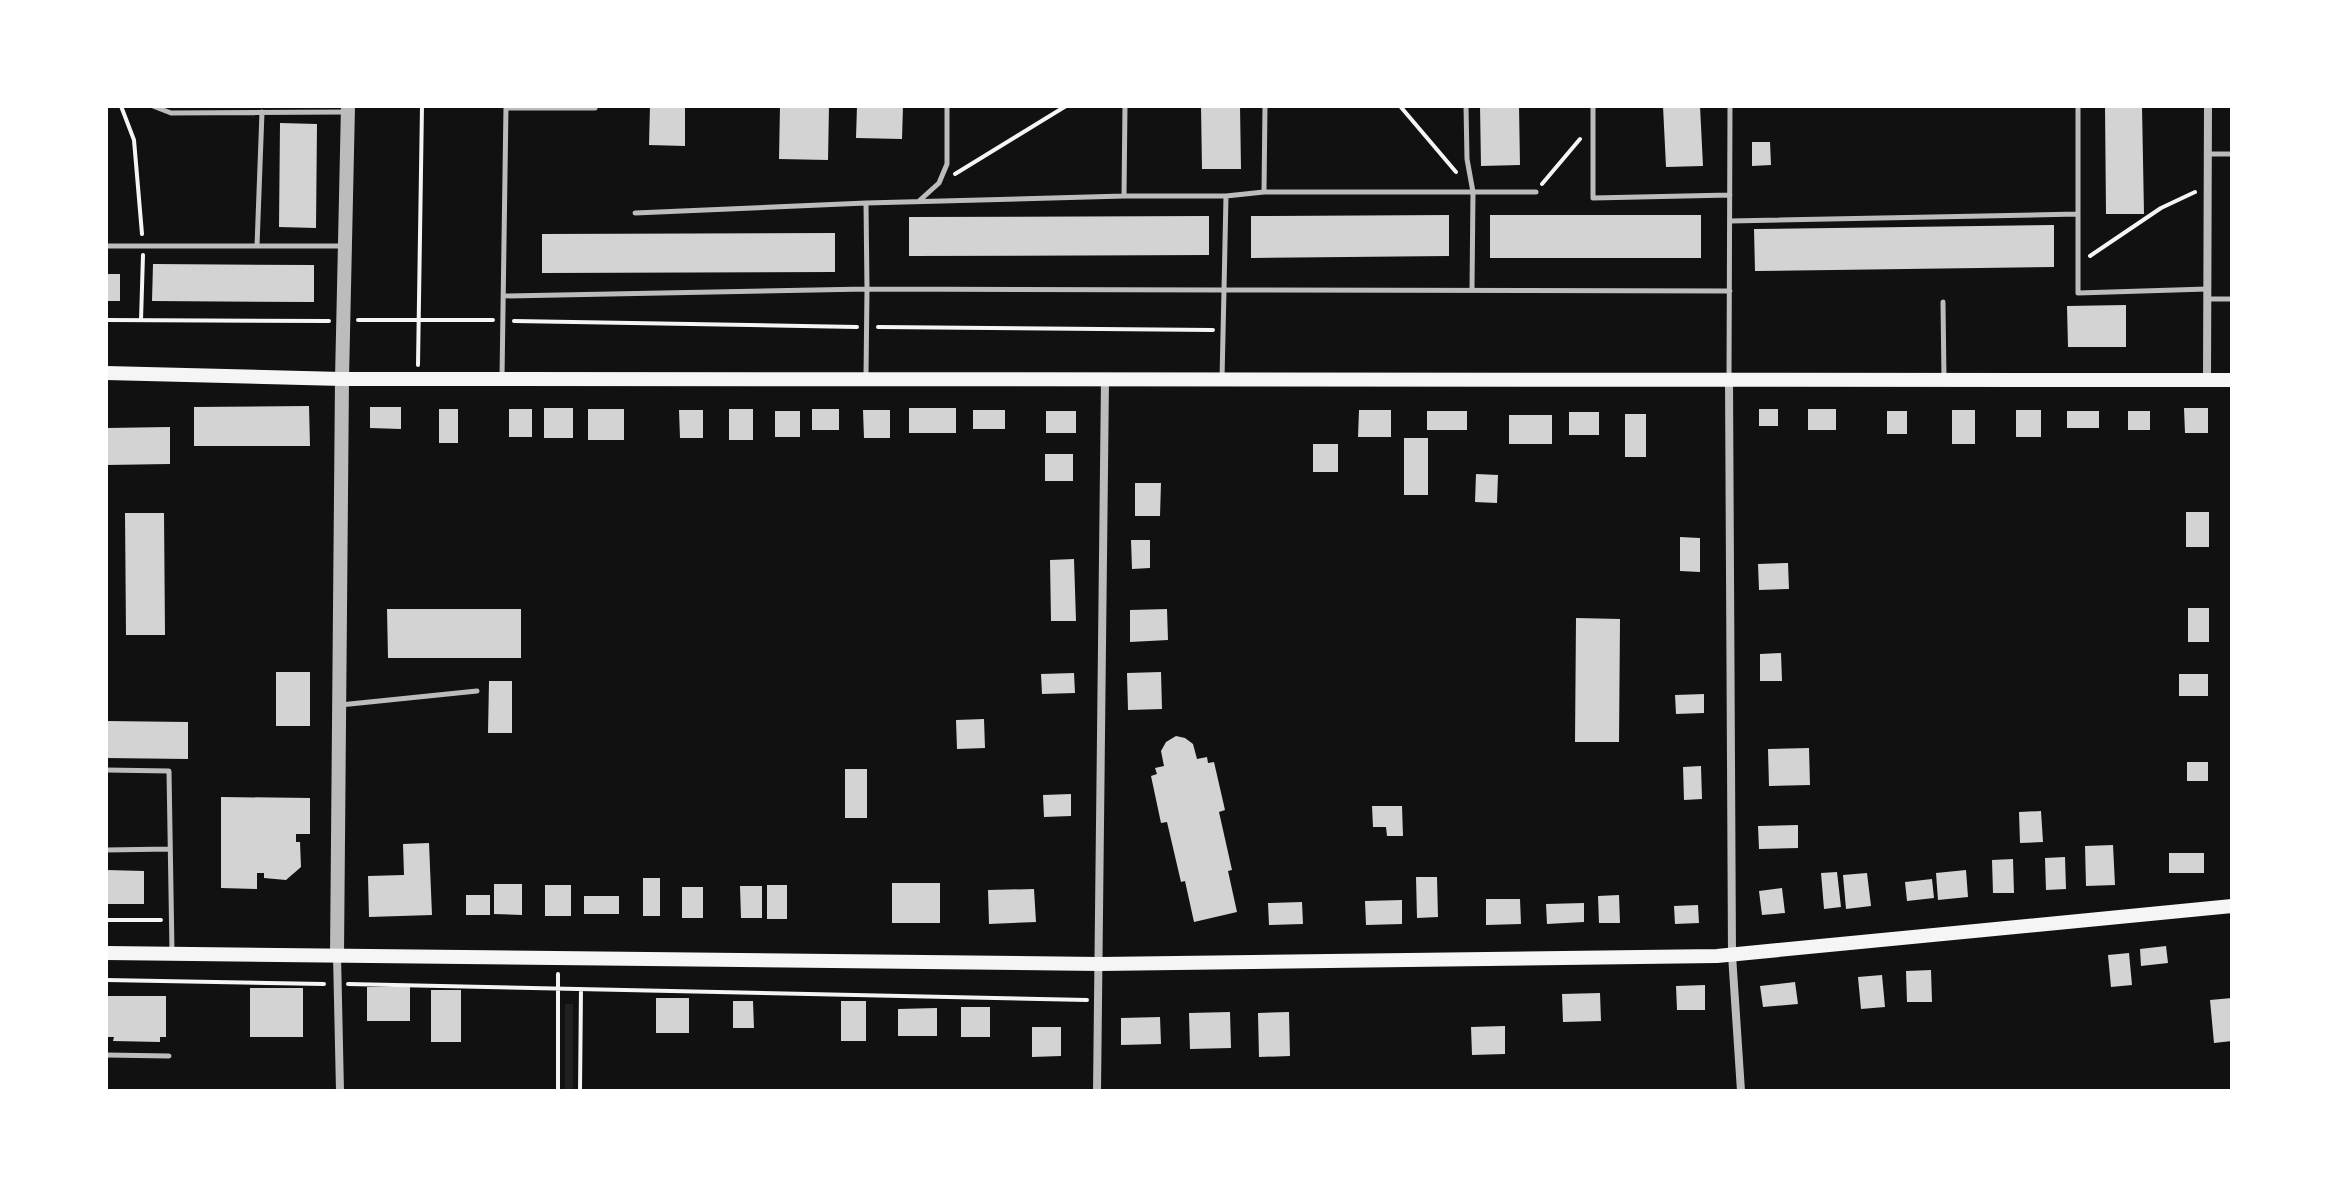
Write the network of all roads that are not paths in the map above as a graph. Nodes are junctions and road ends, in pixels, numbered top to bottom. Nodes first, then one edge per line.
1 (153, 106) edge
2 (947, 106) edge
3 (1125, 106) edge
4 (1265, 106) edge
5 (1466, 106) edge
6 (1593, 106) edge
7 (1730, 106) edge
8 (2078, 106) edge
9 (2208, 106) edge
10 (506, 107) edge
11 (595, 108) dead end
12 (348, 109) edge
13 (262, 112) junction
14 (2208, 154) junction
15 (2232, 154) edge
16 (1264, 192) junction
17 (1473, 192) junction
18 (1536, 192) road end
19 (1730, 195) junction
20 (1124, 196) junction
21 (1226, 196) junction
22 (918, 201) junction
23 (866, 203) junction
24 (635, 213) dead end
25 (2078, 214) junction
26 (1730, 221) junction
27 (106, 246) edge
28 (257, 246) junction
29 (345, 246) junction
30 (867, 289) junction
31 (1472, 289) junction
32 (1224, 290) junction
33 (1730, 291) junction
34 (2207, 294) junction
35 (503, 296) junction
36 (2232, 299) edge
37 (1943, 302) dead end
38 (106, 373) edge
39 (342, 379) junction
40 (502, 379) junction
41 (866, 379) junction
42 (1105, 379) junction
43 (1222, 379) junction
44 (1729, 380) junction
45 (1944, 380) junction
46 (2207, 380) junction
47 (2232, 380) edge
48 (477, 691) dead end
49 (339, 705) junction
50 (106, 770) edge
51 (170, 849) junction
52 (106, 850) edge
53 (2232, 906) edge
54 (106, 953) edge
55 (172, 953) junction
56 (337, 955) junction
57 (1732, 955) junction
58 (1100, 964) junction
59 (106, 1055) edge
60 (169, 1056) dead end
61 (340, 1091) edge
62 (1097, 1091) edge
63 (1741, 1091) edge

1 - 13 lane
2 - 22 lane
3 - 20 lane
4 - 16 lane
5 - 17 lane
6 - 19 lane
7 - 19 lane
8 - 25 lane
9 - 14 street
10 - 11 lane
10 - 35 lane
12 - 13 lane
12 - 29 street
13 - 28 lane
14 - 15 lane
14 - 34 street
16 - 17 lane
16 - 21 lane
17 - 18 lane
17 - 31 lane
19 - 26 lane
20 - 21 lane
20 - 22 lane
21 - 32 lane
22 - 23 lane
23 - 24 lane
23 - 30 lane
25 - 26 lane
25 - 34 lane
26 - 33 lane
27 - 28 lane
28 - 29 lane
29 - 39 street
30 - 32 lane
30 - 35 lane
30 - 41 lane
31 - 32 lane
31 - 33 lane
32 - 43 lane
33 - 44 lane
34 - 36 lane
34 - 46 street
35 - 40 lane
37 - 45 lane
38 - 39 main road
39 - 40 main road
39 - 49 street
40 - 41 main road
41 - 42 main road
42 - 43 main road
42 - 58 street
43 - 44 main road
44 - 45 main road
44 - 57 street
45 - 46 main road
46 - 47 main road
48 - 49 lane
49 - 56 street
50 - 51 lane
51 - 52 lane
51 - 55 lane
53 - 57 main road
54 - 55 main road
55 - 56 main road
56 - 58 main road
56 - 61 street
57 - 58 main road
57 - 63 street
58 - 62 street
59 - 60 lane

